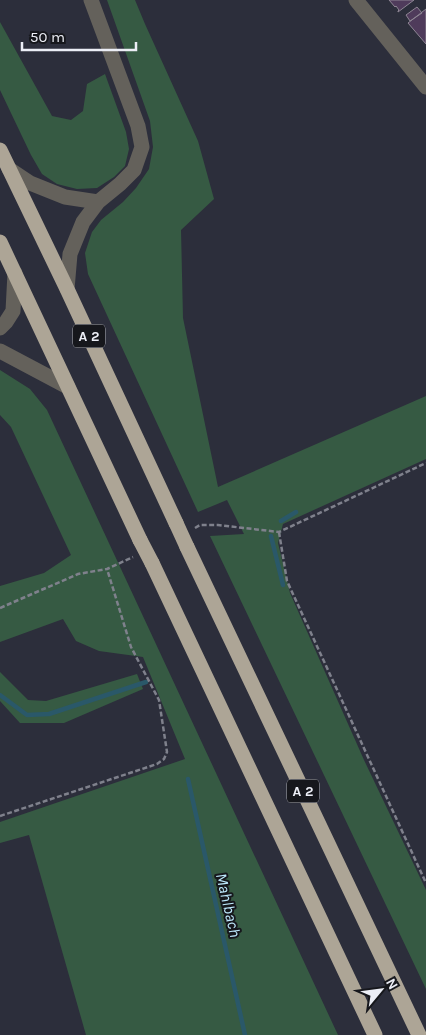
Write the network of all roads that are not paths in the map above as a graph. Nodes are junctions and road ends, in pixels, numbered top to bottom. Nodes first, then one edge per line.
1 (92, 0) edge
2 (356, 0) edge
3 (426, 87) edge
4 (0, 150) edge
5 (9, 169) junction
6 (98, 202) junction
7 (0, 242) edge
8 (15, 273) junction
9 (67, 289) junction
10 (0, 328) edge
11 (0, 350) edge
12 (68, 387) junction
13 (375, 1035) edge
14 (419, 1035) edge

1 - 6 street
2 - 3 street
4 - 5 highway, A 2
5 - 6 street
5 - 9 highway, A 2
6 - 9 street
7 - 8 highway, A 2
8 - 10 street
8 - 12 highway, A 2
9 - 14 highway, A 2, bridge
11 - 12 street
12 - 13 highway, A 2, bridge

